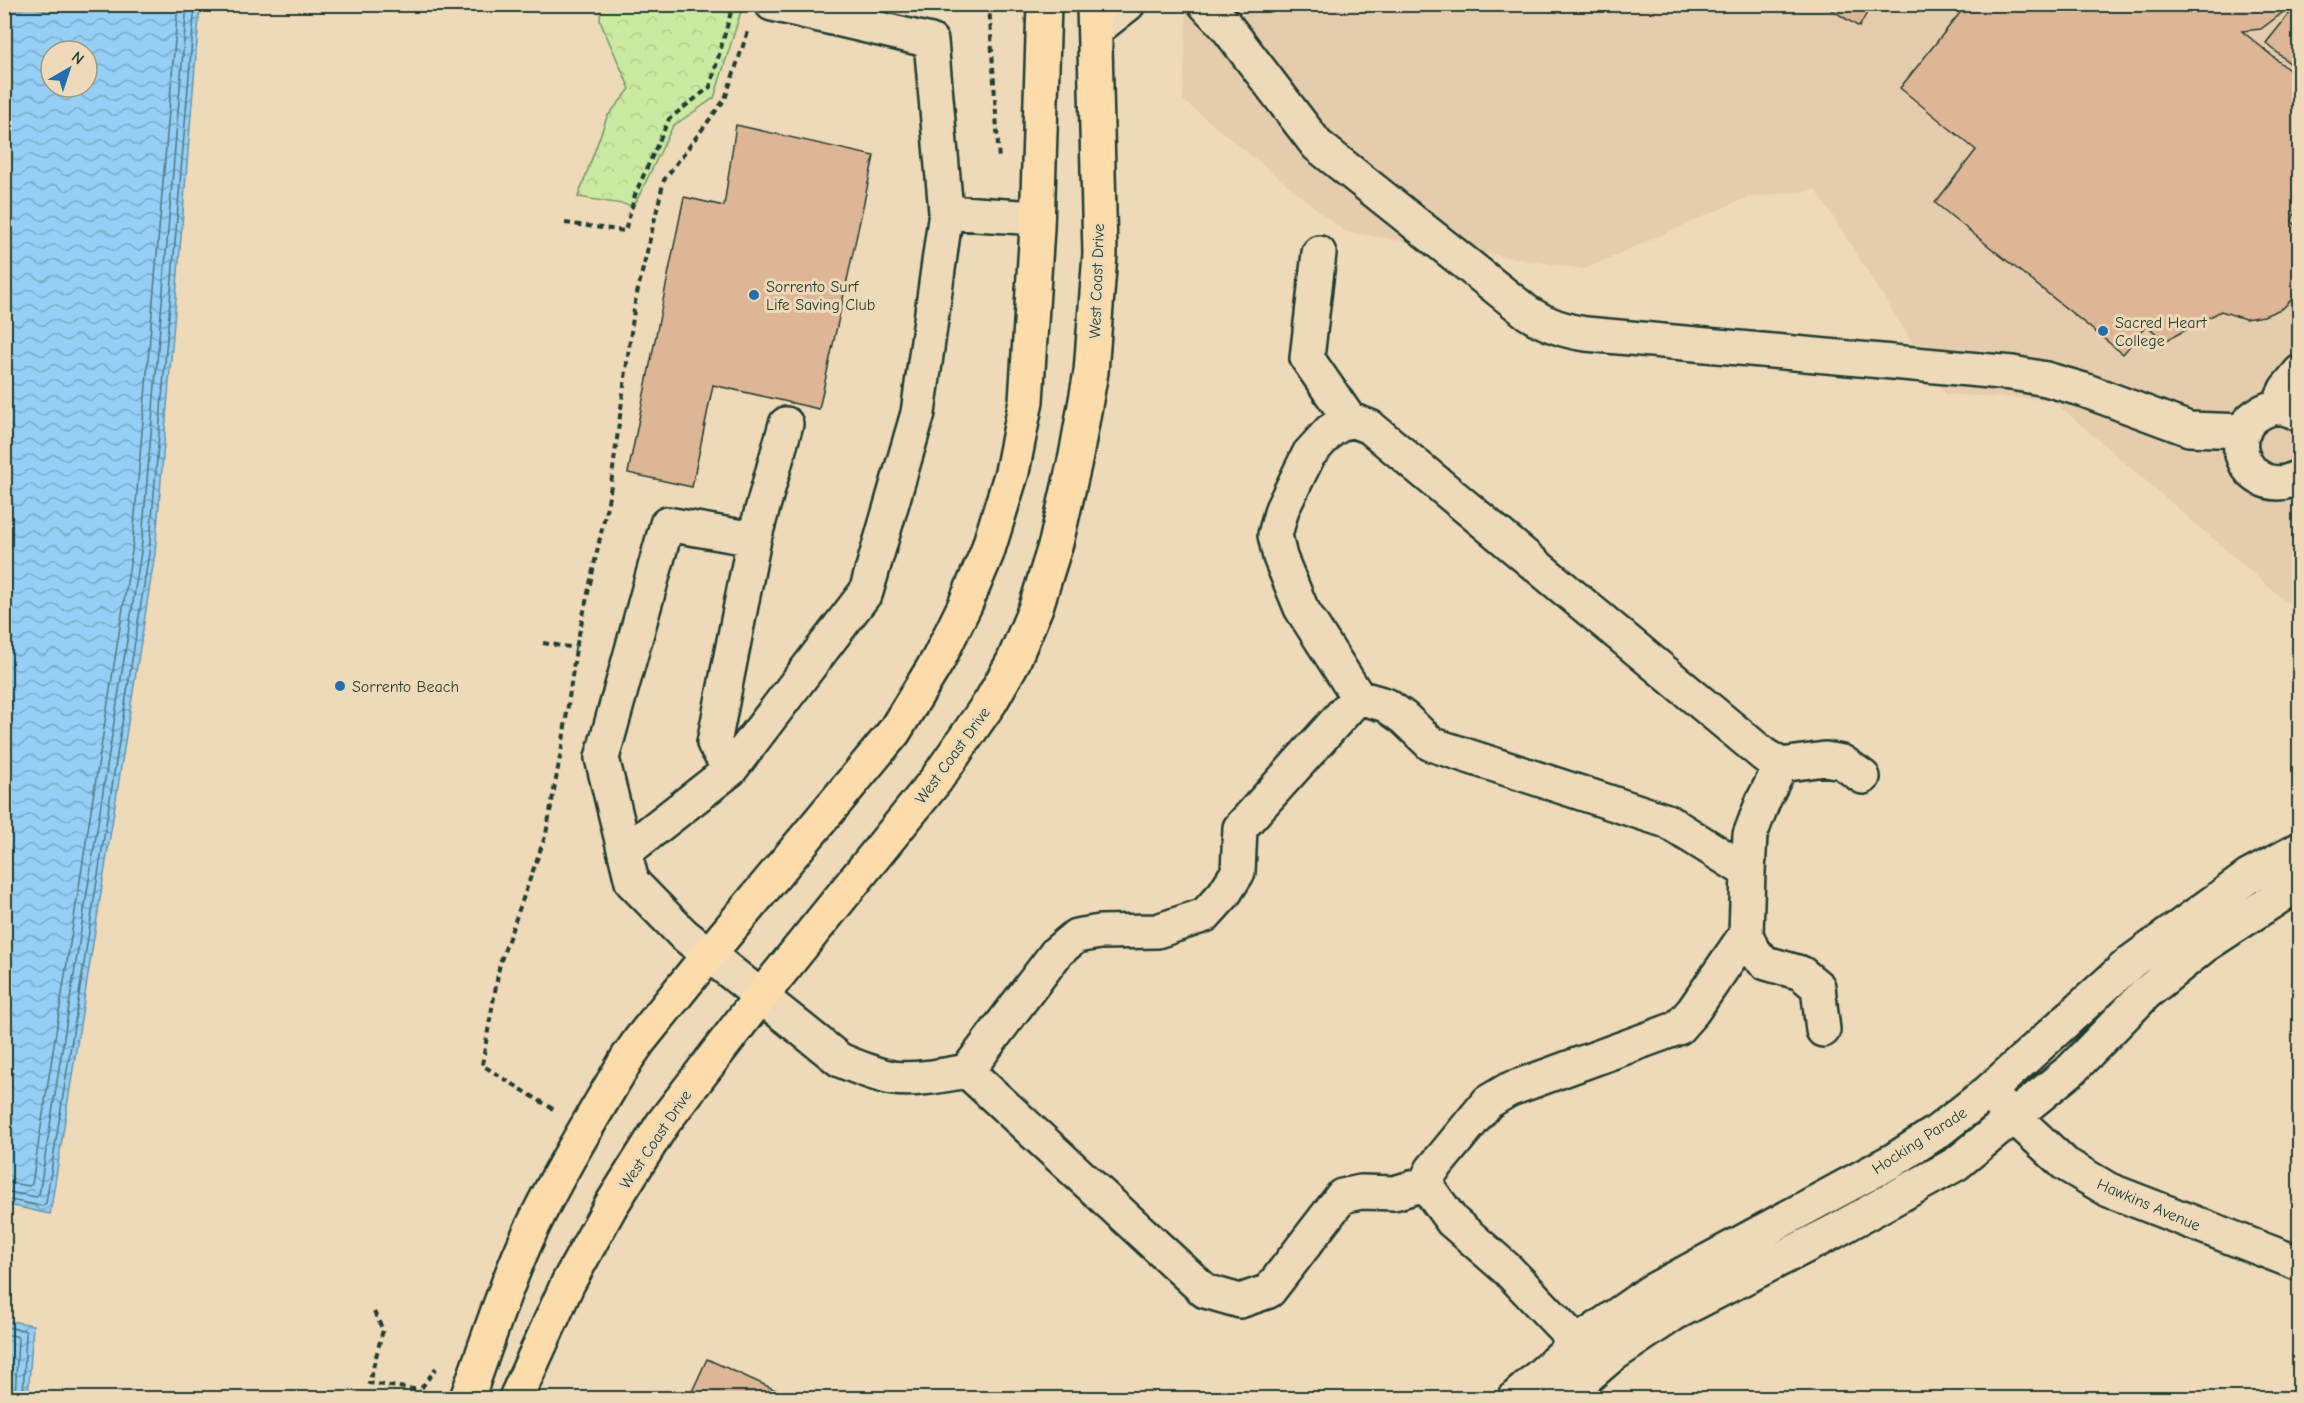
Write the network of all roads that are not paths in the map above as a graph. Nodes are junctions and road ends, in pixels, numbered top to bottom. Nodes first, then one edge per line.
1 (1044, 4) edge
2 (1128, 4) edge
3 (1205, 4) edge
4 (761, 15) edge
5 (1094, 17) edge
6 (946, 212) junction
7 (1037, 218) junction
8 (1319, 253) dead end
9 (2300, 372) edge
10 (2288, 411) edge
11 (1349, 419) junction
12 (786, 424) dead end
13 (2244, 431) junction
14 (2299, 479) edge
15 (754, 539) junction
16 (1358, 697) junction
17 (1781, 765) junction
18 (730, 770) junction
19 (1863, 777) dead end
20 (2300, 849) edge
21 (625, 852) junction
22 (1748, 872) junction
23 (2300, 883) edge
24 (1746, 934) junction
25 (709, 954) junction
26 (761, 996) junction
27 (1823, 1030) dead end
28 (967, 1071) junction
29 (1988, 1092) junction
30 (2014, 1119) junction
31 (1425, 1184) junction
32 (2300, 1264) edge
33 (1574, 1345) junction
34 (467, 1398) edge
35 (516, 1398) edge
36 (1515, 1398) edge
37 (1562, 1398) edge

1 - 7 main road
2 - 5 street
3 - 13 street
4 - 6 street
5 - 26 main road, West Coast Drive
6 - 7 street
6 - 18 street
7 - 25 main road
8 - 11 street
9 - 10 street
10 - 13 street
11 - 16 street
11 - 17 street
12 - 15 street
13 - 14 street
15 - 18 street
15 - 21 street
16 - 22 street
16 - 28 street
17 - 19 street
17 - 22 street
18 - 21 street
20 - 29 street, Hocking Parade
21 - 25 street
22 - 24 street
23 - 30 street
24 - 27 street
24 - 31 street
25 - 26 street
25 - 34 main road
26 - 28 street
26 - 35 main road, West Coast Drive
28 - 31 street
29 - 30 street, Hawkins Avenue
29 - 33 street, Hocking Parade
30 - 32 street, Hawkins Avenue
30 - 37 street
31 - 33 street
33 - 36 street, Hocking Parade

